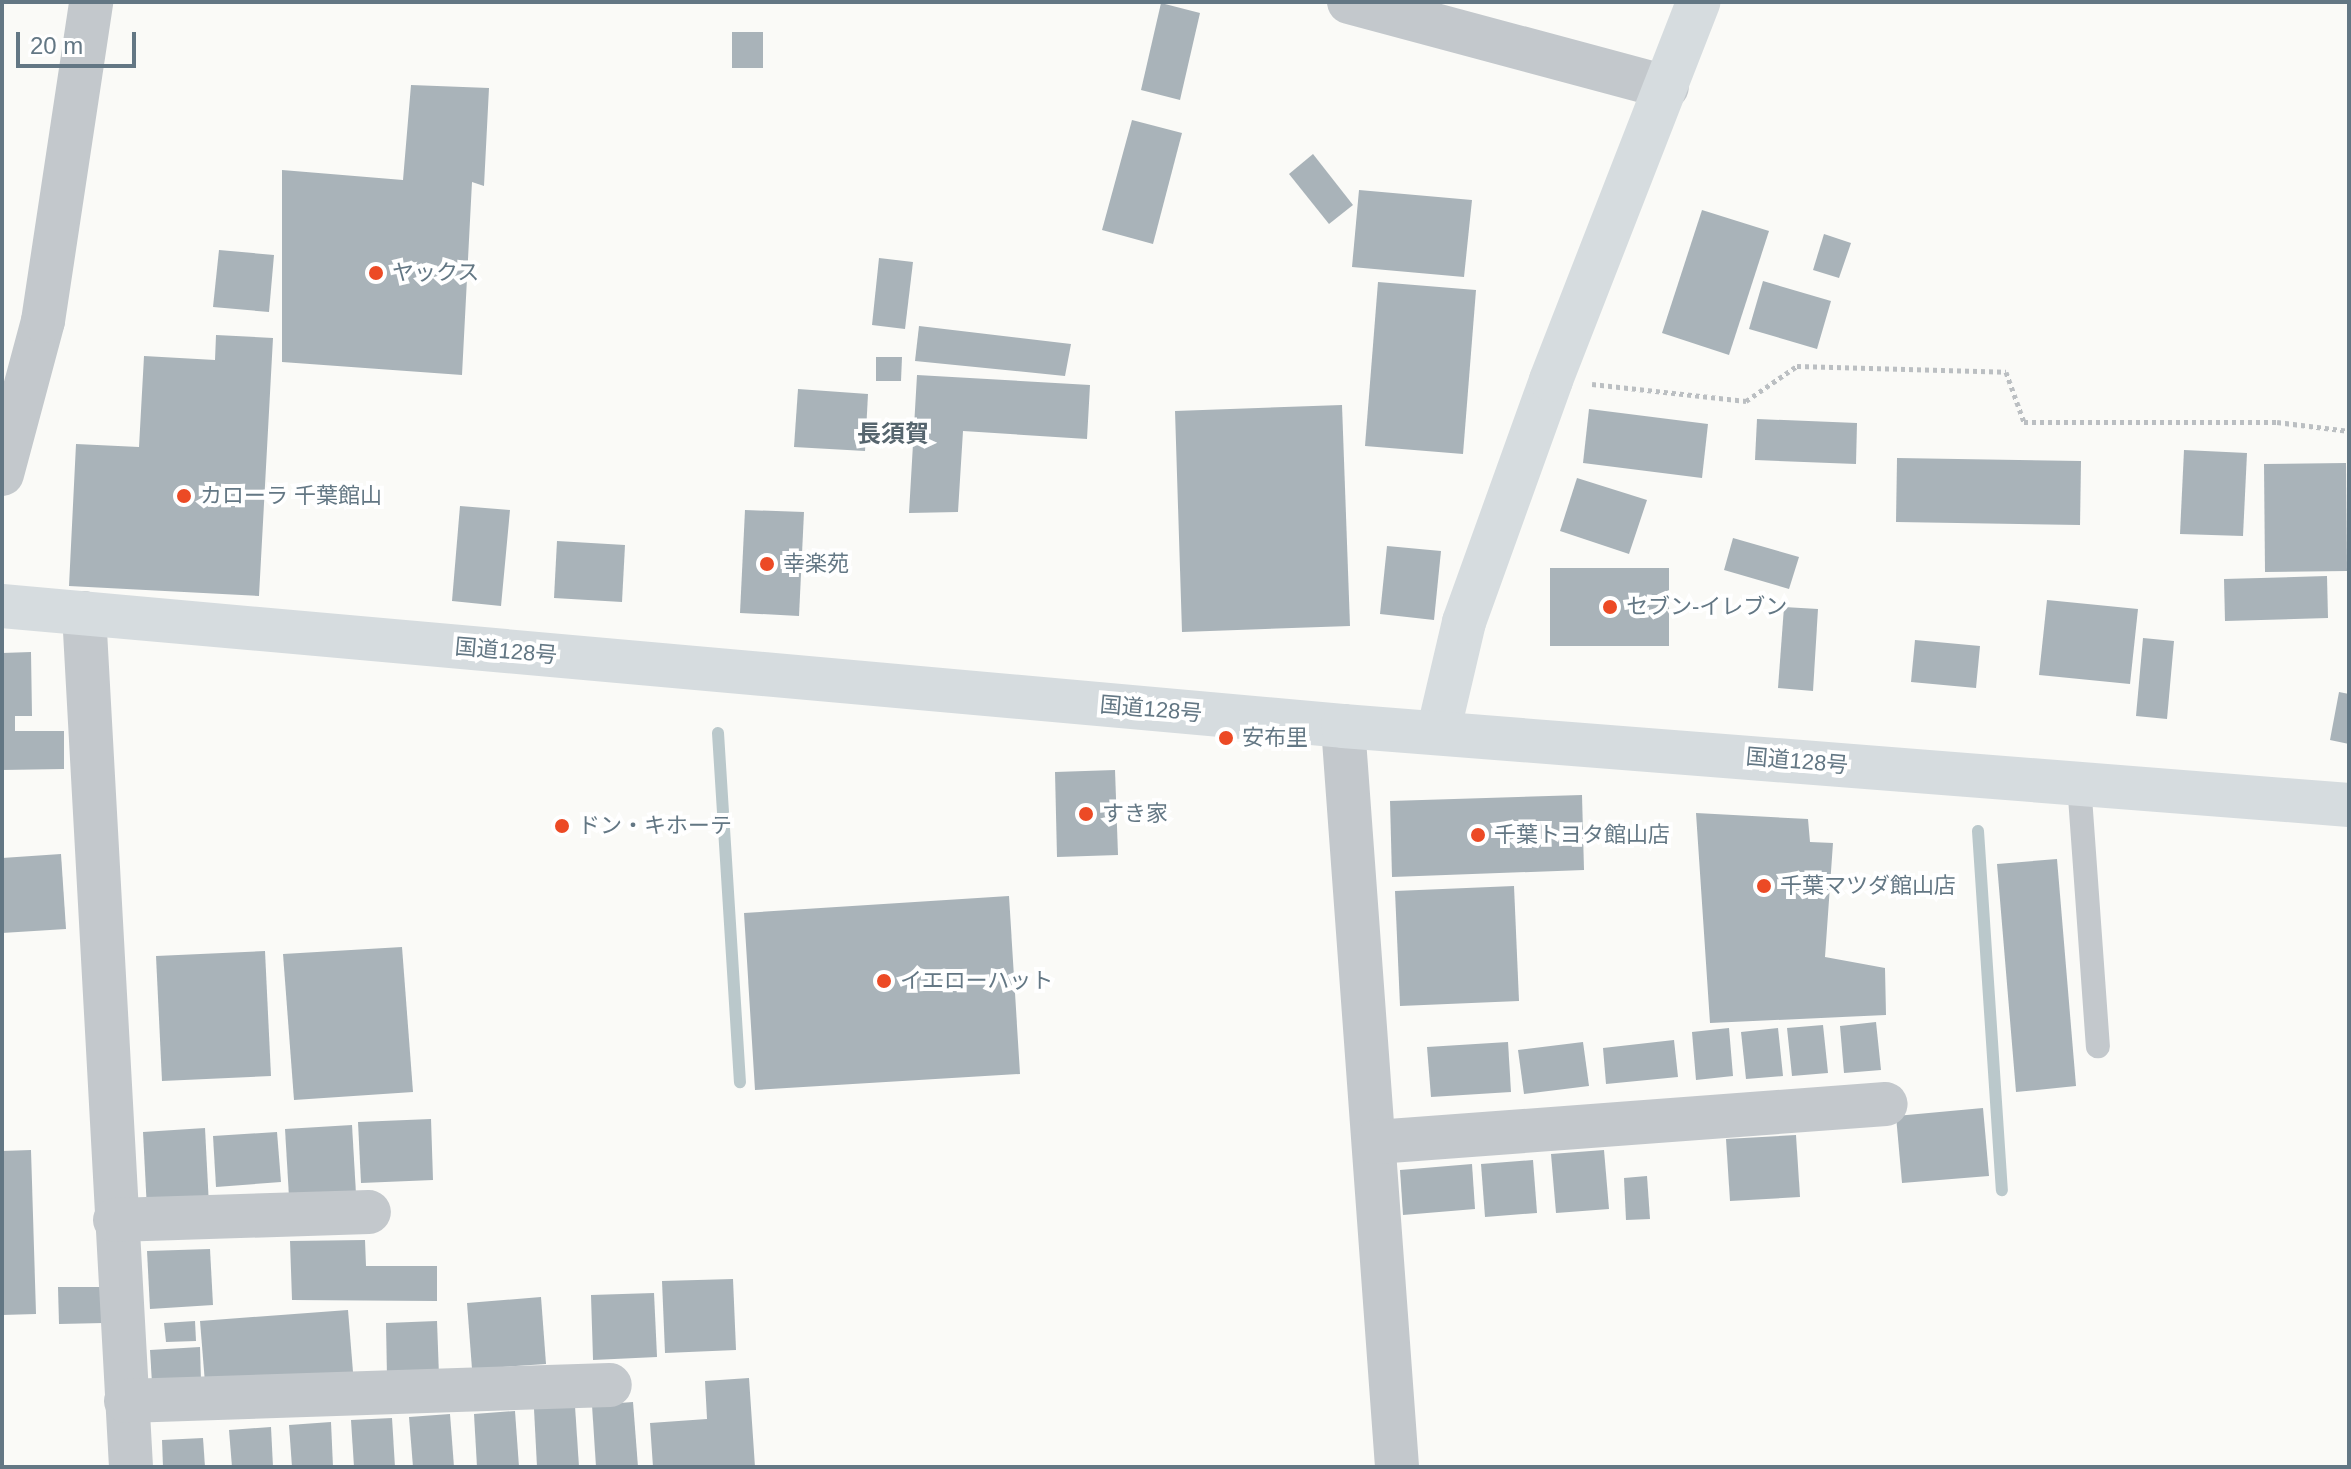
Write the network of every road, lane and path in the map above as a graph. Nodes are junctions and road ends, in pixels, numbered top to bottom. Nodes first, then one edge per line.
1 (91, 2) edge
2 (1349, 2) edge
3 (1698, 2) edge
4 (1667, 87) junction
5 (1551, 380) junction
6 (2349, 431) edge
7 (2, 474) edge
8 (2, 606) edge
9 (84, 613) junction
10 (1343, 726) junction
11 (1438, 733) junction
12 (2079, 783) junction
13 (2349, 805) edge
14 (2098, 1046) dead end
15 (1886, 1104) dead end
16 (1376, 1142) junction
17 (369, 1212) dead end
18 (115, 1220) junction
19 (610, 1385) dead end
20 (126, 1401) junction
21 (131, 1467) edge
22 (1397, 1467) edge

1 - 7 street
2 - 4 street
3 - 4 main road
4 - 5 main road
5 - 6 path
5 - 11 main road
8 - 9 main road, 国道128号
9 - 10 main road, 国道128号
9 - 18 street
10 - 11 main road, 国道128号
10 - 16 street
11 - 12 main road, 国道128号
12 - 13 main road, 国道128号
12 - 14 lane
15 - 16 street
16 - 22 street
17 - 18 street
18 - 20 street
19 - 20 street
20 - 21 street

